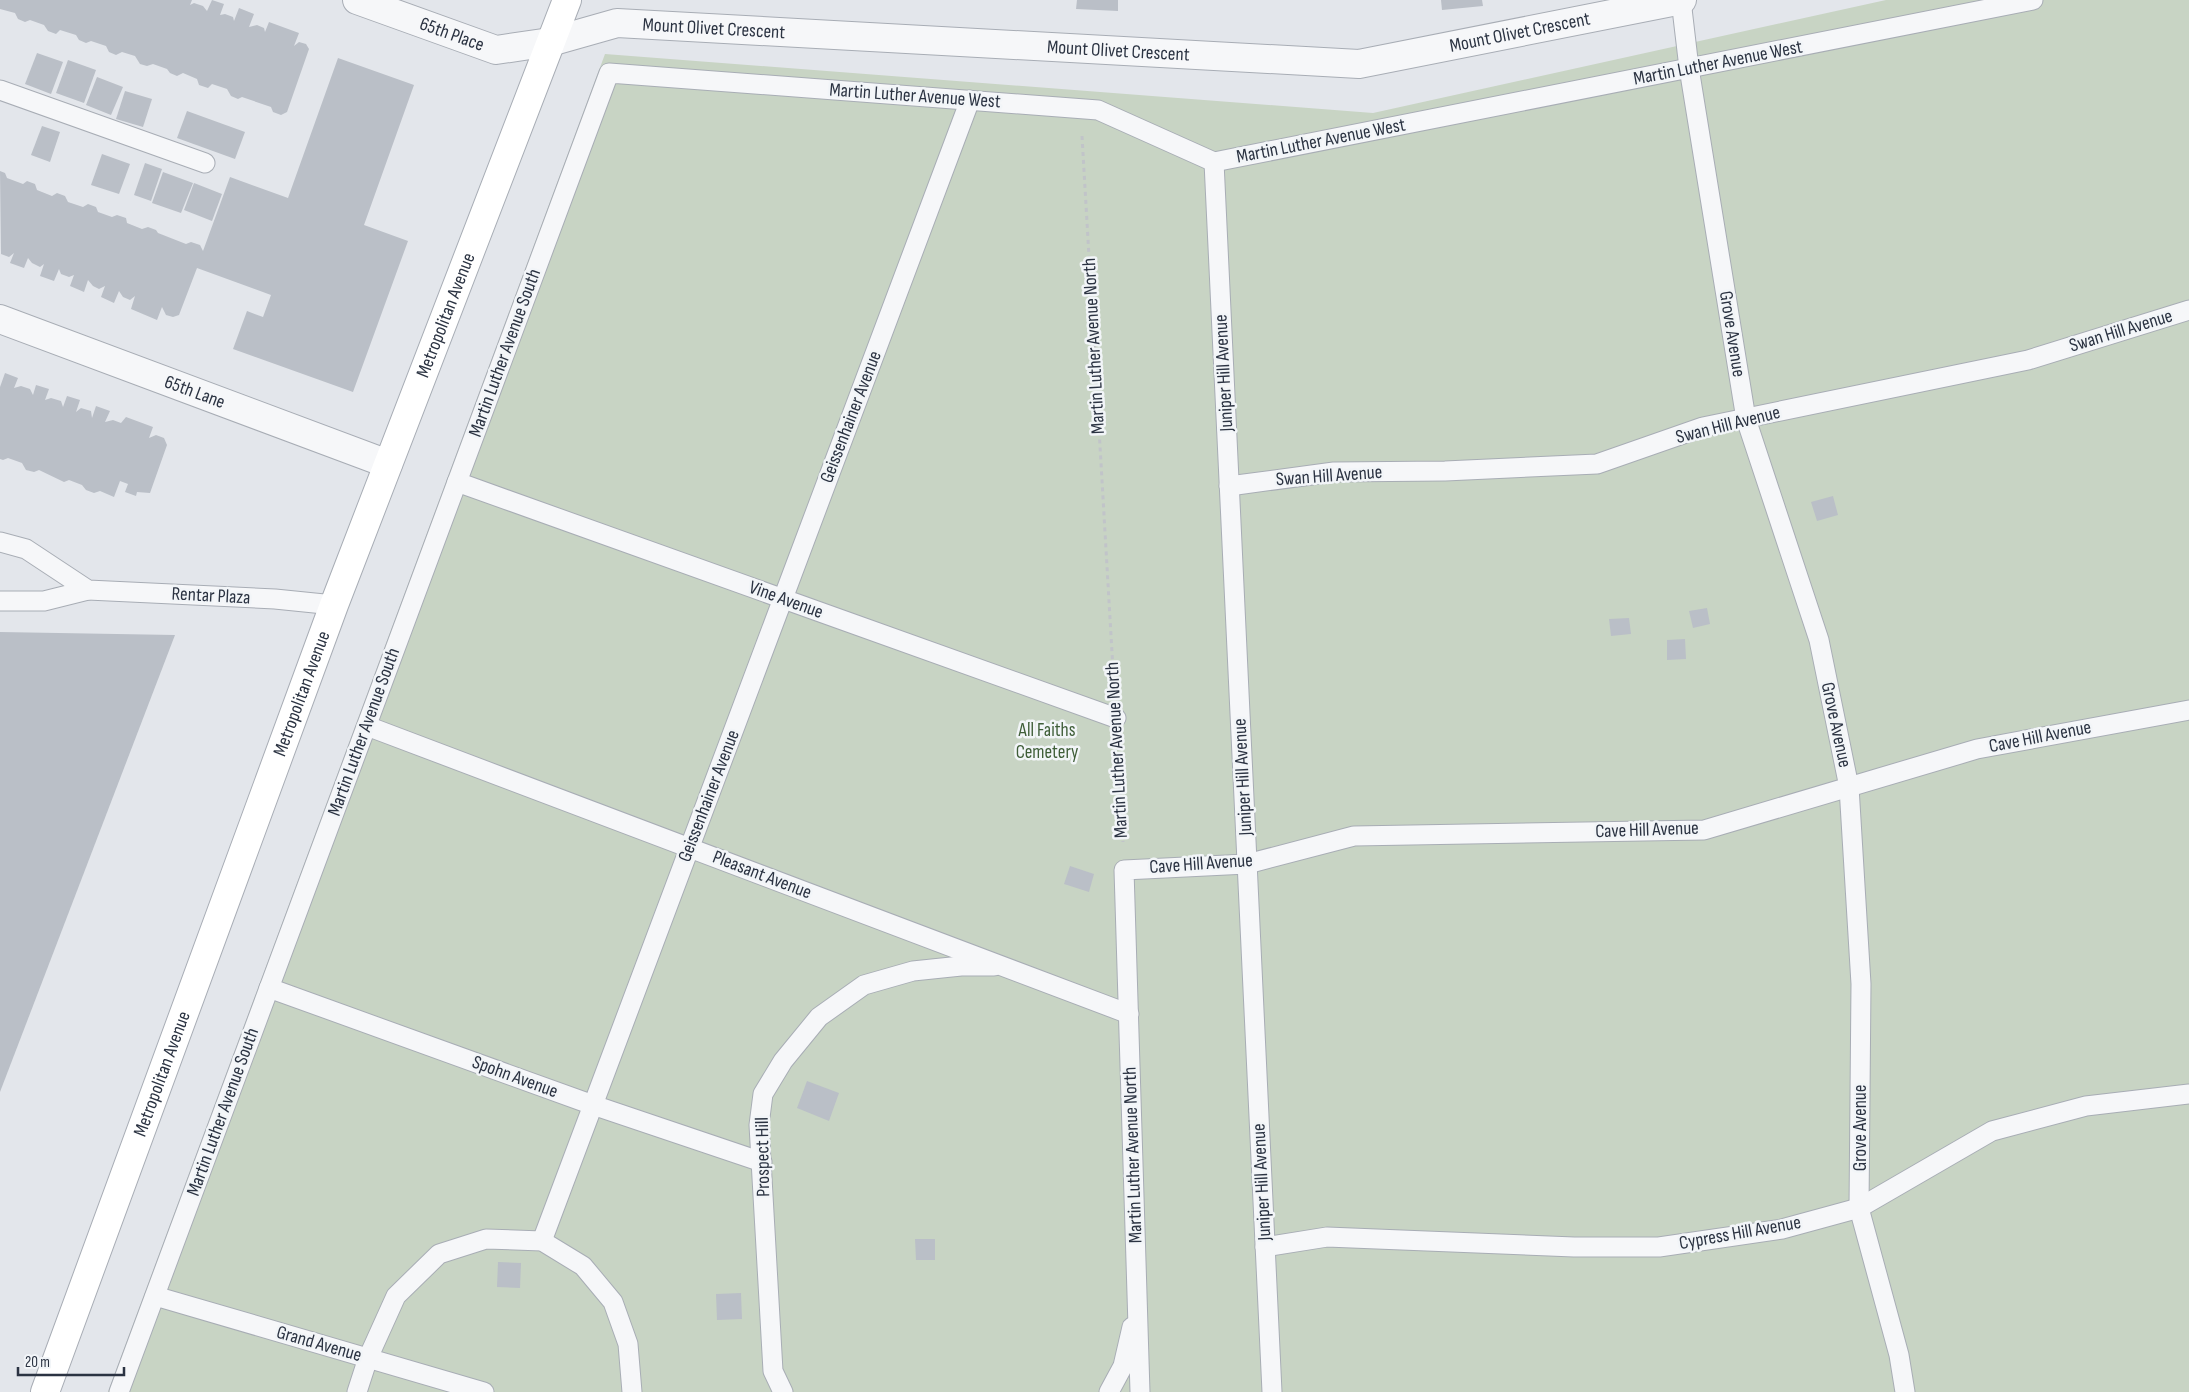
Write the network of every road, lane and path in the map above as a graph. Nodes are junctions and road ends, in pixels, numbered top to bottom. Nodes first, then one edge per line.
1 (357, 0) edge
2 (567, 0) edge
3 (1681, 0) edge
4 (2033, 0) edge
5 (550, 42) junction
6 (1689, 68) junction
7 (609, 73) joint
8 (0, 90) edge
9 (970, 100) junction
10 (1080, 108) junction
11 (1214, 162) junction
12 (205, 163) dead end
13 (2189, 310) edge
14 (0, 319) edge
15 (1746, 419) junction
16 (388, 464) junction
17 (457, 482) junction
18 (1229, 486) junction
19 (0, 542) edge
20 (88, 590) junction
21 (783, 599) junction
22 (0, 601) edge
23 (334, 605) junction
24 (2189, 710) edge
25 (1116, 718) junction
26 (366, 726) junction
27 (1849, 787) junction
28 (689, 848) junction
29 (1247, 864) junction
30 (1124, 870) junction
31 (1006, 966) junction
32 (269, 988) junction
33 (1129, 1014) junction
34 (2189, 1094) edge
35 (593, 1105) junction
36 (762, 1162) junction
37 (1859, 1208) junction
38 (542, 1241) junction
39 (1265, 1247) junction
40 (155, 1296) junction
41 (1138, 1301) junction
42 (368, 1358) junction
43 (45, 1392) edge
44 (119, 1392) edge
45 (357, 1392) edge
46 (484, 1392) edge
47 (632, 1392) edge
48 (783, 1392) edge
49 (1109, 1392) edge
50 (1140, 1392) edge
51 (1272, 1392) edge
52 (1904, 1392) edge

1 - 5 street, 65th Place
2 - 5 main road, Metropolitan Avenue
3 - 5 street, Mount Olivet Crescent
3 - 6 lane, Grove Avenue
4 - 6 lane, Martin Luther Avenue West
5 - 16 main road, Metropolitan Avenue
6 - 11 lane, Martin Luther Avenue West
6 - 15 lane, Grove Avenue
7 - 9 lane, Martin Luther Avenue West
7 - 17 lane, Martin Luther Avenue South
8 - 12 lane
9 - 10 lane, Martin Luther Avenue West
9 - 21 lane, Geissenhainer Avenue
10 - 11 lane, Martin Luther Avenue West
10 - 25 path, Martin Luther Avenue North
11 - 18 lane, Juniper Hill Avenue
13 - 15 lane, Swan Hill Avenue
14 - 16 street, 65th Lane
15 - 18 lane, Swan Hill Avenue
15 - 27 lane, Grove Avenue
16 - 23 main road, Metropolitan Avenue
17 - 21 lane, Vine Avenue
17 - 26 lane, Martin Luther Avenue South
18 - 29 lane, Juniper Hill Avenue
19 - 20 lane
20 - 22 lane, Rentar Plaza
20 - 23 lane, Rentar Plaza
21 - 25 lane, Vine Avenue
21 - 28 lane, Geissenhainer Avenue
23 - 43 main road, Metropolitan Avenue
24 - 27 lane, Cave Hill Avenue
25 - 30 path, Martin Luther Avenue North
26 - 28 lane, Pleasant Avenue
26 - 32 lane, Martin Luther Avenue South
27 - 29 lane, Cave Hill Avenue
27 - 37 lane, Grove Avenue
28 - 31 lane, Pleasant Avenue
28 - 35 lane, Geissenhainer Avenue
29 - 30 lane, Cave Hill Avenue
29 - 39 lane, Juniper Hill Avenue
30 - 33 lane, Martin Luther Avenue North
31 - 33 lane, Pleasant Avenue
31 - 36 lane, Prospect Hill
32 - 35 lane, Spohn Avenue
32 - 40 lane, Martin Luther Avenue South
33 - 41 lane, Martin Luther Avenue North
34 - 37 lane, Cypress Hill Avenue
35 - 36 lane, Spohn Avenue
35 - 38 lane, Geissenhainer Avenue
36 - 48 lane, Prospect Hill
37 - 39 lane, Cypress Hill Avenue
37 - 52 lane, Grove Avenue
38 - 42 lane
38 - 47 lane
39 - 51 lane, Juniper Hill Avenue
40 - 42 lane, Grand Avenue
40 - 44 lane, Martin Luther Avenue South
41 - 49 lane
41 - 50 lane, Martin Luther Avenue North
42 - 45 lane
42 - 46 lane, Grand Avenue

